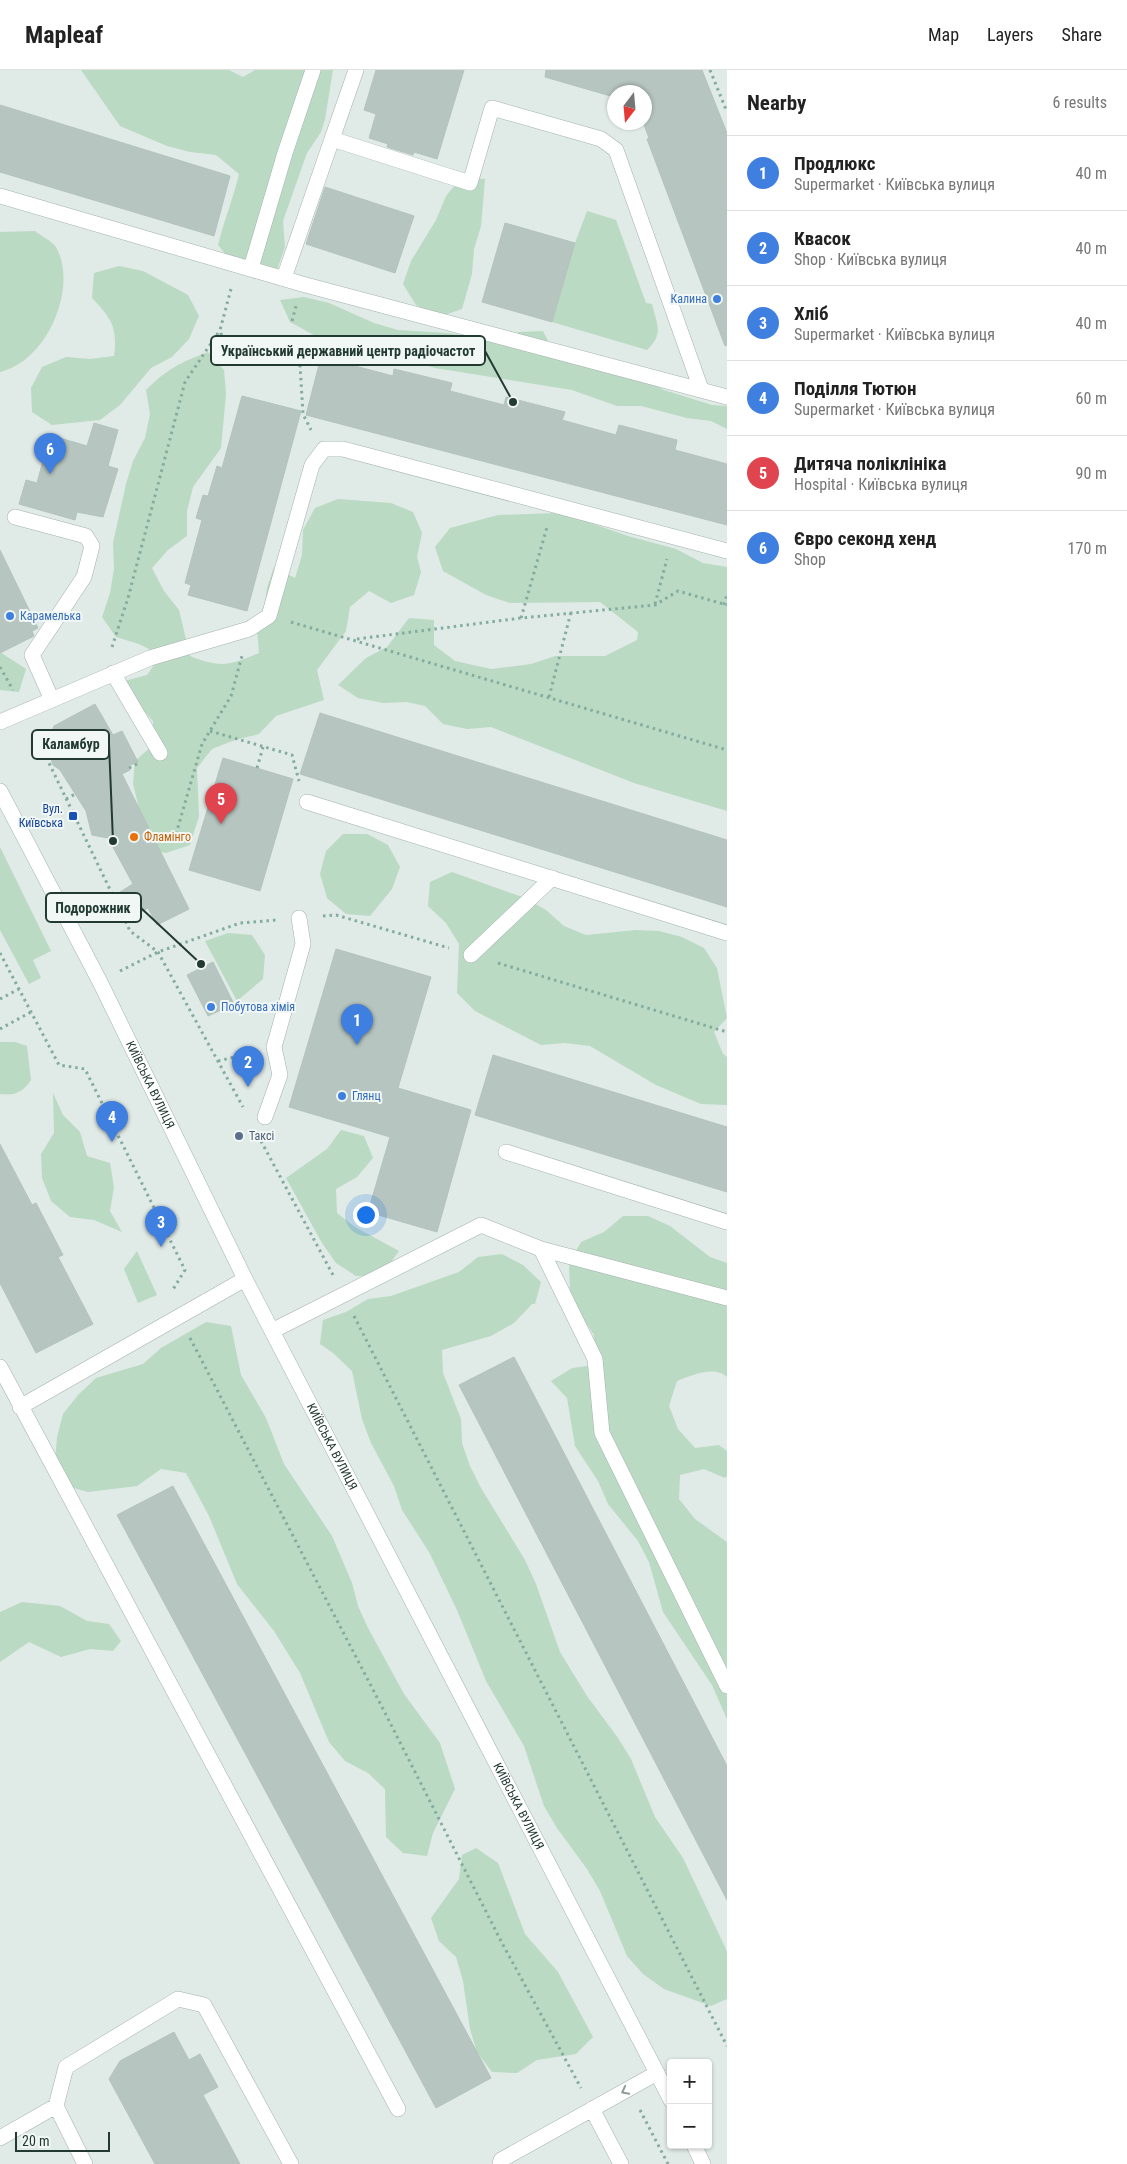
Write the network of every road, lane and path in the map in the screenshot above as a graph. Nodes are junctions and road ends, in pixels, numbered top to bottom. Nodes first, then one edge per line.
1 (313, 70) edge
2 (356, 70) edge
3 (710, 70) edge
4 (727, 112) edge
5 (332, 138) junction
6 (0, 196) edge
7 (251, 268) junction
8 (284, 278) junction
9 (220, 330) junction
10 (701, 389) junction
11 (727, 397) edge
12 (324, 449) junction
13 (15, 517) dead end
14 (727, 551) edge
15 (540, 553) dead end
16 (659, 587) dead end
17 (727, 594) edge
18 (655, 605) junction
19 (726, 605) edge
20 (571, 612) junction
21 (269, 616) junction
22 (522, 618) junction
23 (249, 629) junction
24 (354, 640) junction
25 (0, 667) edge
26 (108, 676) junction
27 (549, 697) junction
28 (52, 700) junction
29 (24, 712) junction
30 (0, 722) edge
31 (210, 731) junction
32 (263, 746) junction
33 (727, 750) edge
34 (160, 753) dead end
35 (257, 768) dead end
36 (0, 791) edge
37 (75, 794) dead end
38 (66, 799) junction
39 (307, 802) joint
40 (176, 834) dead end
41 (552, 878) junction
42 (299, 918) junction
43 (727, 933) edge
44 (158, 952) junction
45 (0, 953) edge
46 (471, 955) junction
47 (100, 982) junction
48 (19, 989) junction
49 (0, 999) edge
50 (31, 1012) junction
51 (0, 1029) edge
52 (727, 1032) edge
53 (246, 1113) dead end
54 (265, 1117) dead end
55 (260, 1138) dead end
56 (506, 1152) dead end
57 (727, 1222) edge
58 (541, 1248) junction
59 (245, 1279) junction
60 (343, 1295) junction
61 (727, 1298) edge
62 (179, 1317) junction
63 (272, 1331) junction
64 (0, 1367) edge
65 (20, 1408) junction
66 (727, 1686) edge
67 (727, 2046) edge
68 (657, 2073) junction
69 (630, 2089) junction
70 (667, 2092) edge
71 (56, 2106) junction
72 (592, 2109) junction
73 (398, 2110) dead end
74 (0, 2138) edge
75 (696, 2149) edge
76 (86, 2164) edge
77 (291, 2164) edge
78 (500, 2164) edge
79 (620, 2164) edge
80 (668, 2164) edge
81 (703, 2164) edge

1 - 7 main road
2 - 5 main road
3 - 4 path
5 - 8 main road
5 - 10 main road
6 - 7 main road
7 - 8 main road
7 - 9 path
8 - 10 main road
9 - 12 path
9 - 26 path
10 - 11 main road
12 - 14 main road
12 - 21 main road
13 - 28 main road
15 - 22 path
16 - 18 path
17 - 19 path
18 - 19 path
18 - 20 path
20 - 22 path
20 - 27 path
21 - 23 main road
21 - 24 path
22 - 24 path
23 - 26 main road
23 - 31 path
24 - 27 path
25 - 29 path
26 - 28 main road
26 - 34 main road
27 - 33 path
28 - 29 main road
29 - 30 main road
29 - 38 path
31 - 32 path
31 - 40 path
32 - 35 path
32 - 39 path
36 - 47 main road, КИЇВСЬКА ВУЛИЦЯ
37 - 38 path
38 - 44 path
39 - 41 main road
41 - 43 main road
41 - 46 main road
42 - 44 path
42 - 46 path
42 - 54 main road
44 - 47 path
44 - 53 path
45 - 48 path
46 - 52 path
47 - 59 main road, КИЇВСЬКА ВУЛИЦЯ
48 - 49 path
48 - 50 path
50 - 51 path
50 - 62 path
55 - 60 path
56 - 57 main road
58 - 60 main road
58 - 61 main road
58 - 66 main road
59 - 62 main road
59 - 63 main road, КИЇВСЬКА ВУЛИЦЯ
60 - 63 main road
60 - 67 path
62 - 65 main road
62 - 72 path
63 - 68 main road, КИЇВСЬКА ВУЛИЦЯ
64 - 65 main road
65 - 73 main road
68 - 69 main road
68 - 70 main road, КИЇВСЬКА ВУЛИЦЯ
69 -> 72 main road
69 - 80 path
71 - 74 main road
71 - 76 main road
71 - 77 main road
72 - 78 main road
72 - 79 main road
75 - 81 main road

